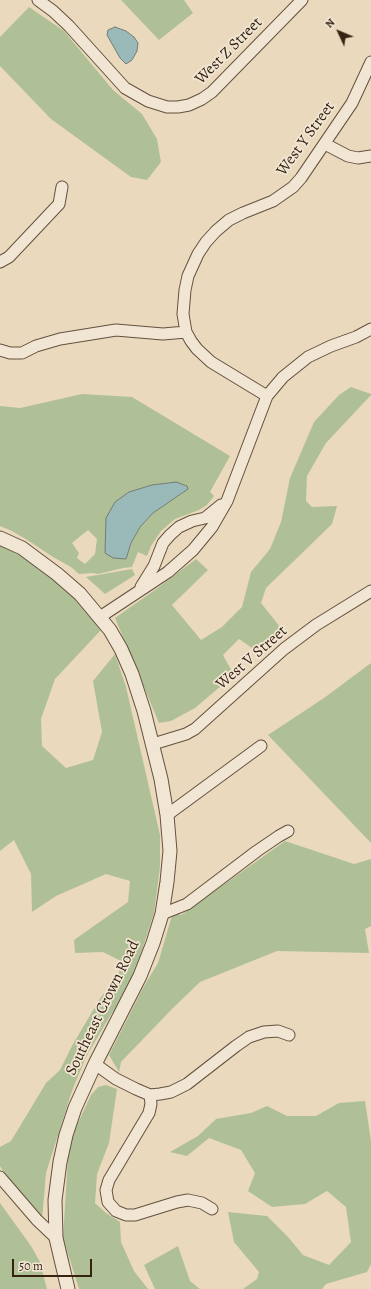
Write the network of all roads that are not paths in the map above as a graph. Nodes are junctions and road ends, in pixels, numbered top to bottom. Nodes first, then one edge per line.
1 (38, 0) edge
2 (302, 0) edge
3 (371, 62) edge
4 (325, 144) junction
5 (371, 156) edge
6 (62, 187) dead end
7 (0, 262) edge
8 (371, 329) edge
9 (186, 332) junction
10 (0, 350) edge
11 (267, 396) junction
12 (227, 501) junction
13 (0, 538) edge
14 (138, 591) junction
15 (371, 591) edge
16 (100, 617) junction
17 (153, 744) junction
18 (261, 746) dead end
19 (167, 814) junction
20 (288, 831) dead end
21 (162, 914) junction
22 (289, 1035) dead end
23 (95, 1064) junction
24 (150, 1095) junction
25 (0, 1176) edge
26 (212, 1209) dead end
27 (56, 1238) junction
28 (68, 1289) edge

1 - 2 street, West Z Street
3 - 4 street, West Y Street
4 - 5 street
4 - 9 street, West Y Street
6 - 7 street
8 - 11 street
9 - 10 street
9 - 11 street
11 - 12 street
12 - 14 street
12 - 14 street
13 - 16 street, Southeast Crown Road
14 - 16 street
15 - 17 street, West V Street
16 - 17 street, Southeast Crown Road
17 - 19 street, Southeast Crown Road
18 - 19 street
19 - 21 street, Southeast Crown Road
20 - 21 street
21 - 23 street, Southeast Crown Road
22 - 24 street
23 - 24 street
23 - 27 street, Southeast Crown Road
24 - 26 street
25 - 27 street
27 - 28 street, Southeast Crown Road

